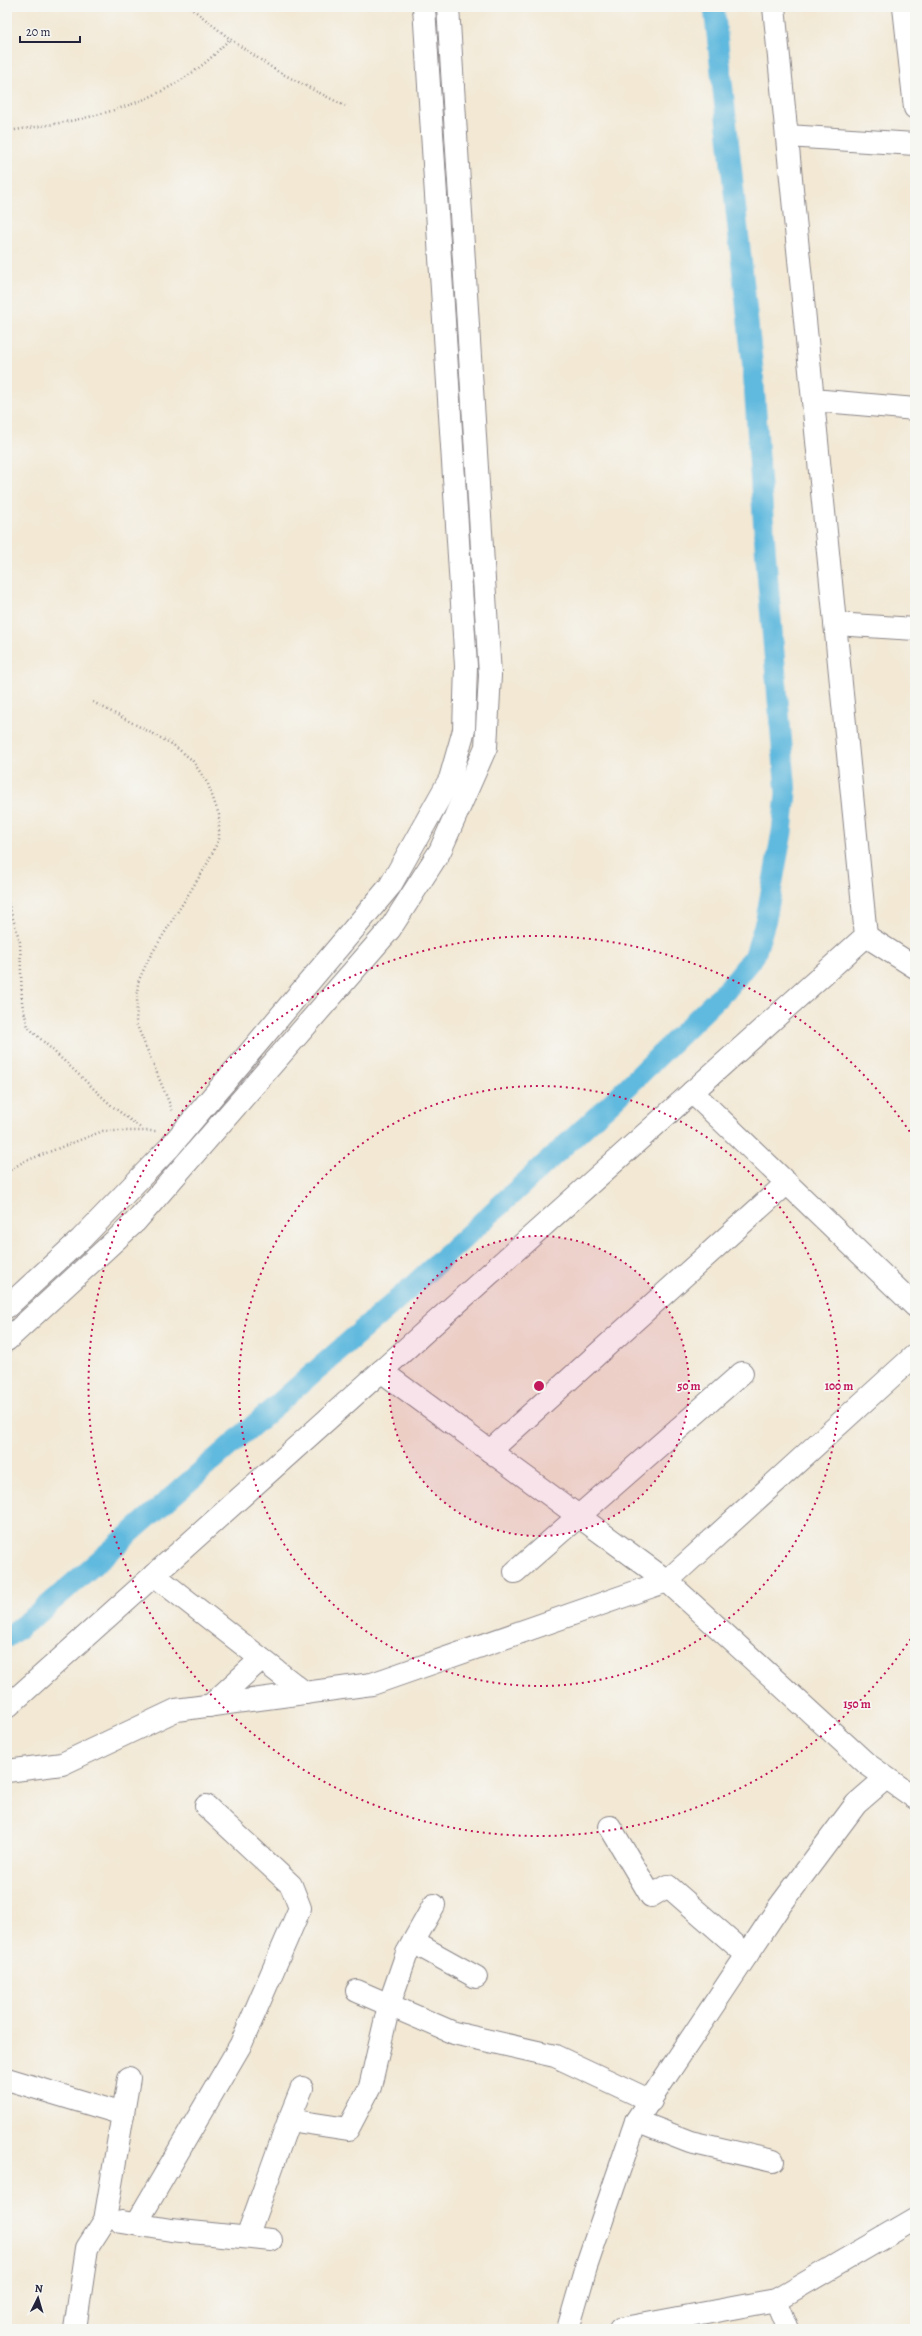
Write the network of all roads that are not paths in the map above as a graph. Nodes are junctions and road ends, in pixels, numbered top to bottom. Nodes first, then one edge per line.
1 (424, 7) edge
2 (448, 7) edge
3 (774, 7) edge
4 (904, 7) edge
5 (915, 108) edge
6 (787, 136) junction
7 (915, 144) edge
8 (813, 400) junction
9 (915, 409) edge
10 (485, 603) junction
11 (462, 604) junction
12 (835, 624) junction
13 (915, 629) edge
14 (866, 936) junction
15 (915, 967) edge
16 (692, 1092) junction
17 (181, 1134) junction
18 (200, 1150) junction
19 (787, 1183) junction
20 (915, 1306) edge
21 (7, 1307) edge
22 (7, 1340) edge
23 (915, 1354) edge
24 (382, 1371) junction
25 (742, 1373) dead end
26 (490, 1451) junction
27 (579, 1516) junction
28 (515, 1572) dead end
29 (154, 1575) junction
30 (667, 1581) junction
31 (261, 1658) junction
32 (305, 1693) junction
33 (210, 1706) junction
34 (7, 1707) edge
35 (7, 1770) edge
36 (886, 1778) junction
37 (915, 1798) edge
38 (206, 1806) dead end
39 (610, 1827) dead end
40 (434, 1905) dead end
41 (413, 1942) junction
42 (747, 1955) junction
43 (476, 1977) dead end
44 (357, 1991) dead end
45 (389, 2005) junction
46 (129, 2078) dead end
47 (7, 2079) edge
48 (302, 2088) dead end
49 (650, 2101) junction
50 (123, 2114) junction
51 (289, 2120) junction
52 (636, 2121) junction
53 (773, 2161) dead end
54 (915, 2219) edge
55 (105, 2220) junction
56 (136, 2224) junction
57 (247, 2237) junction
58 (271, 2240) dead end
59 (776, 2300) junction
60 (75, 2329) edge
61 (568, 2329) edge
62 (620, 2329) edge
63 (788, 2329) edge

1 - 11 street
2 - 10 street
3 - 6 street
4 - 5 street
6 - 7 street
6 - 8 street
8 - 9 street
8 - 12 street
10 - 11 street
10 - 18 street
11 - 17 street
12 - 13 street
12 - 14 street
14 - 15 street
14 - 16 street
16 - 19 street
16 - 24 street
17 - 18 street
17 - 21 street
18 - 22 street
19 - 20 street
19 - 26 street
23 - 30 street
24 - 26 street
24 - 29 street
25 - 27 street
26 - 27 street
27 - 28 street
27 - 30 street
29 - 31 street
29 - 34 street
30 - 32 street
30 - 36 street
31 - 32 street
31 - 33 street
32 - 33 street
33 - 35 street
36 - 37 street
36 - 42 street
38 - 56 street
39 - 42 street
40 - 41 street
41 - 43 street
41 - 45 street
42 - 49 street
44 - 45 street
45 - 49 street
45 - 51 street
46 - 50 street
47 - 50 street
48 - 51 street
49 - 52 street
50 - 55 street
51 - 57 street
52 - 53 street
52 - 61 street
54 - 59 street
55 - 56 street
55 - 60 street
56 - 57 street
57 - 58 street
59 - 62 street
59 - 63 street

